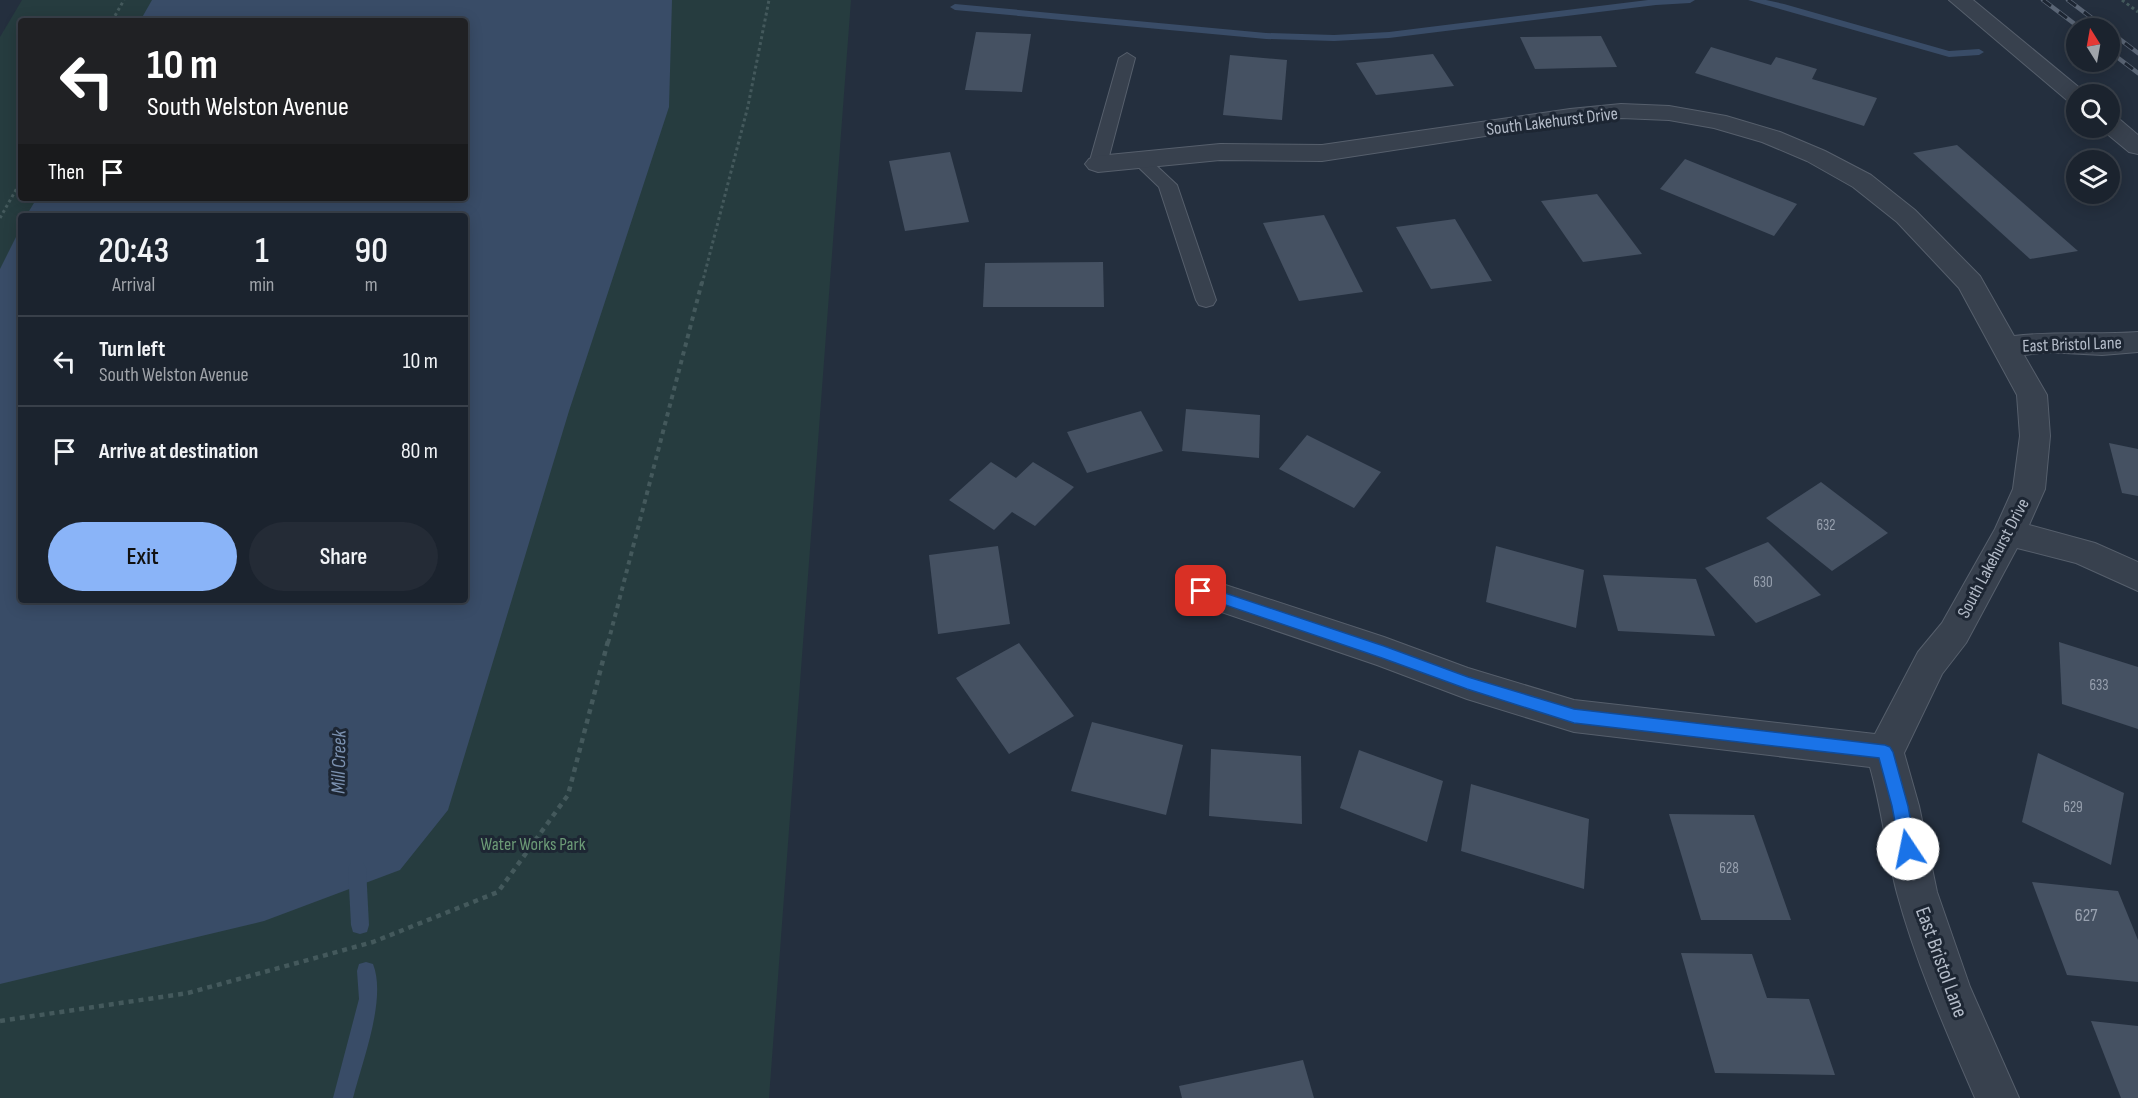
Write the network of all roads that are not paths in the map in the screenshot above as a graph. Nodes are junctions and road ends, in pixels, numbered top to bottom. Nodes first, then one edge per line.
1 (1960, 0) edge
2 (1127, 58) dead end
3 (2066, 88) edge
4 (2120, 132) edge
5 (2138, 147) edge
6 (1140, 160) junction
7 (1098, 164) joint
8 (1206, 300) dead end
9 (2138, 342) edge
10 (2007, 347) junction
11 (2009, 533) junction
12 (2138, 578) edge
13 (1201, 591) dead end
14 (1885, 752) junction
15 (1997, 1098) edge

1 - 3 street
2 - 7 lane
4 - 5 street
6 - 7 street, South Lakehurst Drive
6 - 8 lane
6 - 10 street, South Lakehurst Drive
9 - 10 street, East Bristol Lane
10 - 11 street, South Lakehurst Drive
11 - 12 street
11 - 14 street, South Lakehurst Drive
13 - 14 street
14 - 15 street, East Bristol Lane

